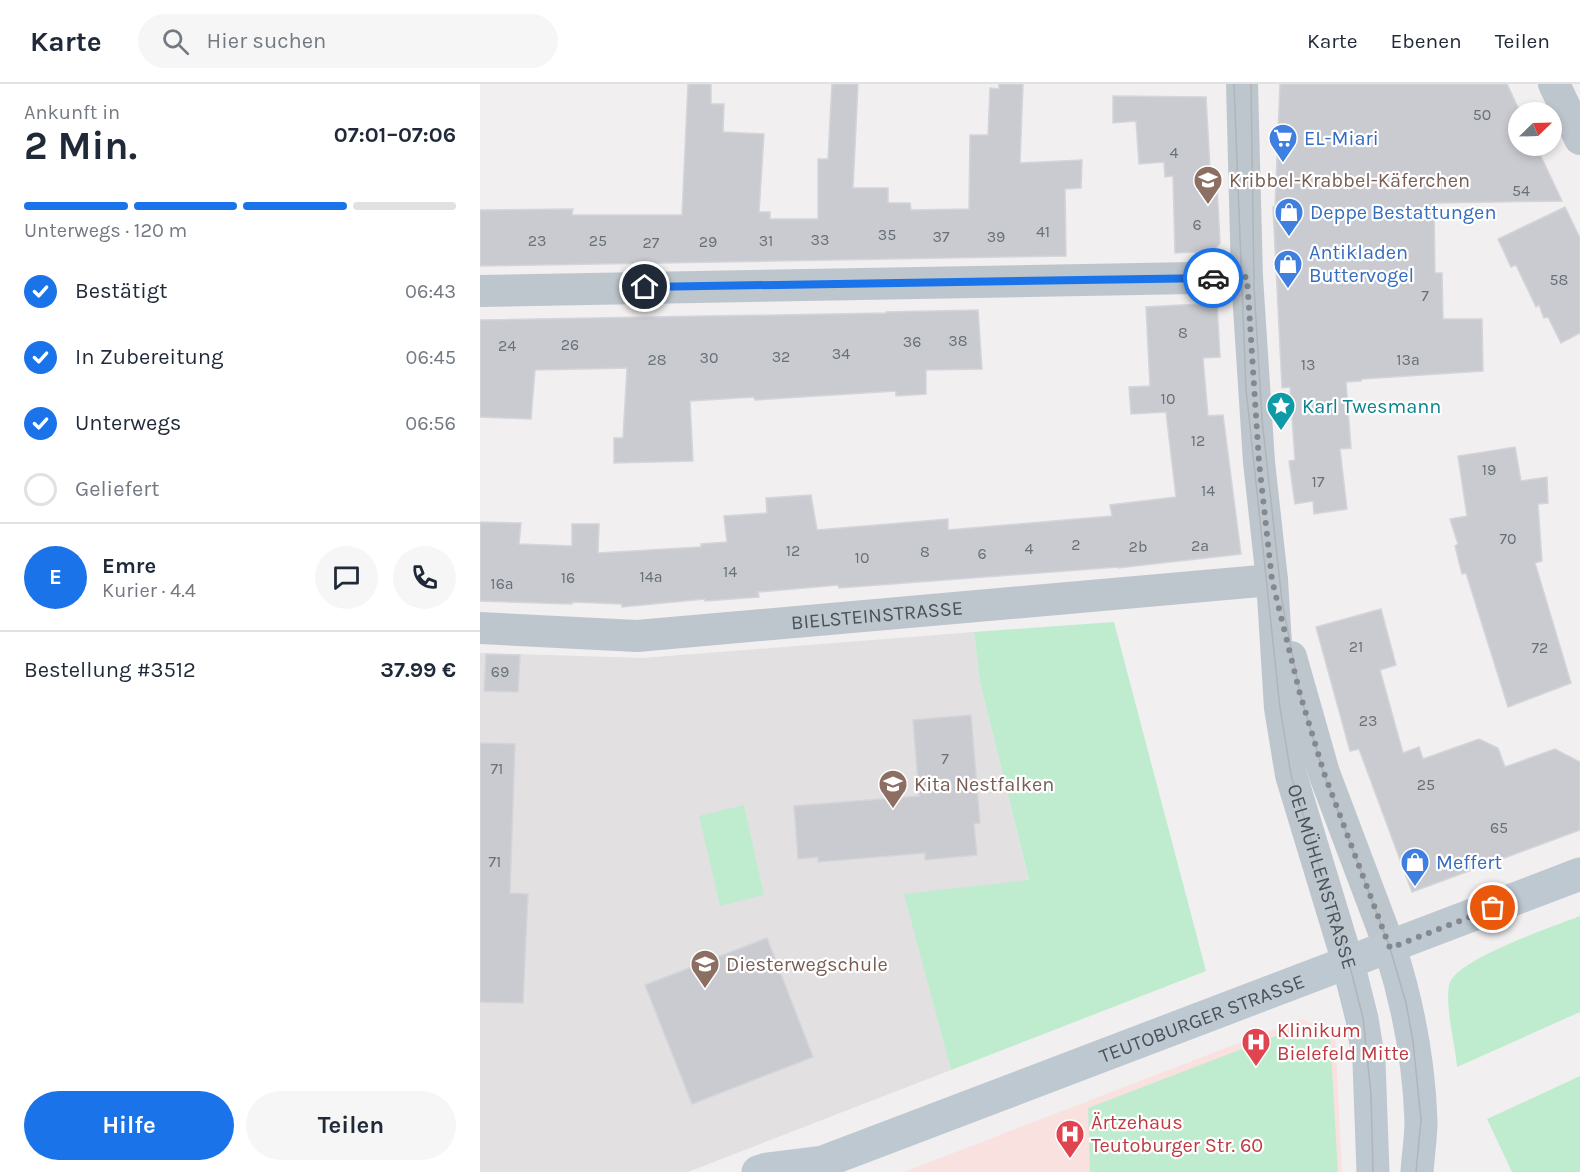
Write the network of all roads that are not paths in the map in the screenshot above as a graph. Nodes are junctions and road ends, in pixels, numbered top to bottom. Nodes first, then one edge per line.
1 (1242, 84) edge
2 (1554, 84) edge
3 (1580, 139) edge
4 (1247, 277) junction
5 (480, 291) edge
6 (1272, 580) junction
7 (480, 628) edge
8 (1580, 874) edge
9 (1390, 948) junction
10 (1348, 963) junction
11 (816, 1167) edge
12 (758, 1172) edge
13 (1373, 1172) edge
14 (1417, 1172) edge

1 - 4 street, OELMÜHLENSTRASSE
2 - 3 street
4 - 5 street
4 - 6 street, OELMÜHLENSTRASSE
6 - 7 street, BIELSTEINSTRASSE
6 - 9 street, OELMÜHLENSTRASSE
6 - 10 street, OELMÜHLENSTRASSE
8 - 9 street, TEUTOBURGER STRASSE
9 - 10 street, TEUTOBURGER STRASSE
9 - 14 street, OELMÜHLENSTRASSE
10 - 11 street, TEUTOBURGER STRASSE
10 - 13 street, OELMÜHLENSTRASSE
11 - 12 street, TEUTOBURGER STRASSE

